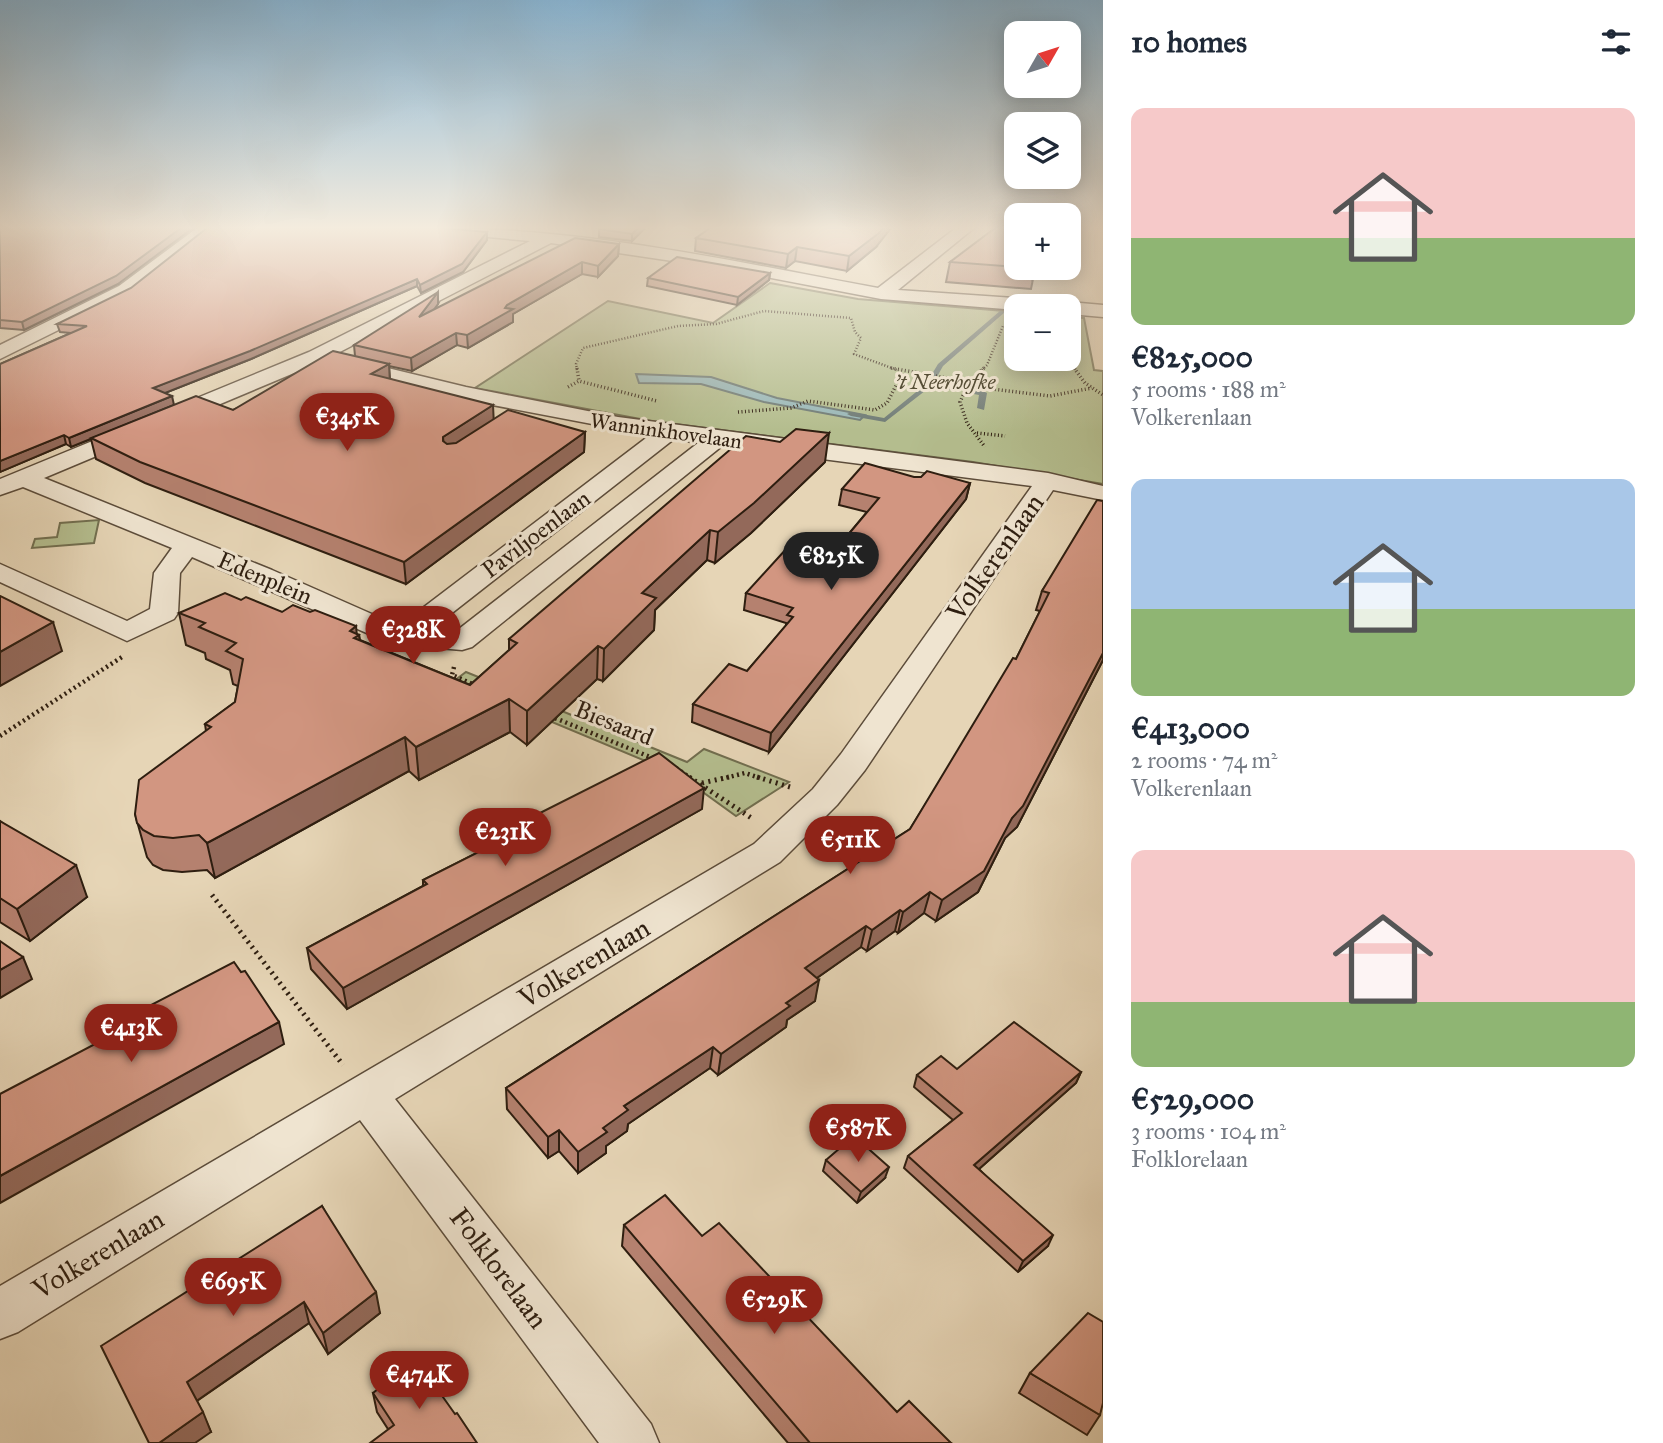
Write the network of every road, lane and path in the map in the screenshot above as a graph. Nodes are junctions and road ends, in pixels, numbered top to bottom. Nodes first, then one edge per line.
1 (114, 295) edge
2 (436, 295) edge
3 (899, 295) edge
4 (1004, 303) edge
5 (1081, 309) edge
6 (1103, 311) edge
7 (1004, 324) edge
8 (3, 351) edge
9 (316, 356) junction
10 (1077, 371) edge
11 (903, 372) junction
12 (968, 384) junction
13 (1093, 388) junction
14 (1103, 396) edge
15 (658, 401) dead end
16 (726, 412) dead end
17 (670, 431) junction
18 (976, 433) junction
19 (1005, 436) dead end
20 (718, 439) junction
21 (995, 474) junction
22 (1048, 480) junction
23 (11, 483) edge
24 (1103, 493) edge
25 (187, 546) junction
26 (0, 572) edge
27 (402, 638) junction
28 (463, 641) junction
29 (490, 691) edge
30 (542, 712) edge
31 (657, 760) edge
32 (670, 765) edge
33 (702, 783) junction
34 (825, 797) junction
35 (783, 839) junction
36 (212, 895) dead end
37 (365, 1093) junction
38 (0, 1314) edge
39 (632, 1443) edge

1 - 8 street
2 - 9 street
3 - 4 street
5 - 6 street
7 - 12 path
9 - 17 street, Wanninkhovelaan
9 - 23 street
10 - 13 path
11 - 12 path
11 - 15 path
11 - 16 path
12 - 13 path
12 - 18 path
13 - 14 path
17 - 20 street, Wanninkhovelaan
17 - 27 street, Paviljoenlaan
18 - 19 path
18 - 21 path
20 - 21 street, Wanninkhovelaan
20 - 28 street, Paviljoenlaan
21 - 22 street, Wanninkhovelaan
22 - 24 street, Wanninkhovelaan
22 - 34 street, Volkerenlaan
23 - 25 street, Edenplein
25 - 26 street, Edenplein
25 - 27 street, Edenplein
27 - 28 street, Edenplein
28 - 29 path
30 - 31 path, Biesaard
32 - 33 path, Biesaard
33 - 34 path
33 - 35 path, Biesaard
34 - 35 street, Volkerenlaan
35 - 37 street, Volkerenlaan
36 - 37 path
37 - 38 street, Volkerenlaan
37 - 39 street, Folklorelaan

